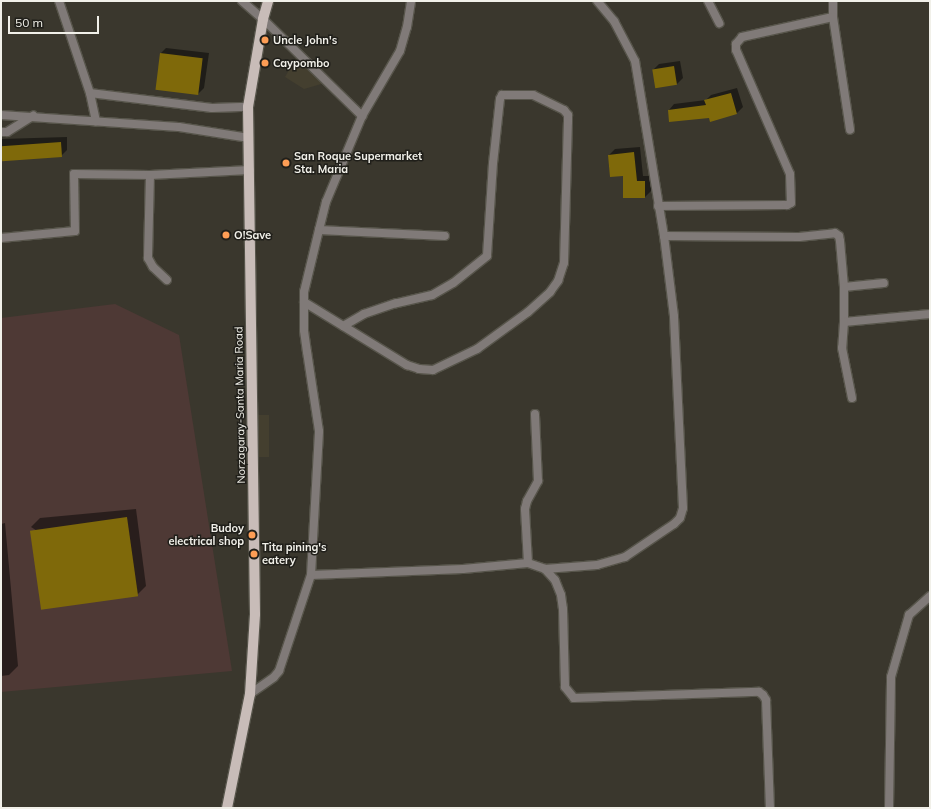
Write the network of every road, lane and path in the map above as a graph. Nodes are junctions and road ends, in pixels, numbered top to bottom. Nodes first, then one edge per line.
1 (59, 1) edge
2 (242, 1) edge
3 (268, 1) edge
4 (411, 1) edge
5 (708, 1) edge
6 (833, 1) edge
7 (601, 2) edge
8 (834, 17) junction
9 (263, 19) junction
10 (719, 23) dead end
11 (90, 93) junction
12 (248, 107) junction
13 (1, 115) edge
14 (33, 116) junction
15 (362, 116) junction
16 (96, 121) junction
17 (850, 130) dead end
18 (1, 132) edge
19 (249, 138) junction
20 (250, 170) junction
21 (150, 175) junction
22 (658, 206) junction
23 (319, 230) junction
24 (445, 236) dead end
25 (664, 236) junction
26 (1, 238) edge
27 (167, 280) dead end
28 (884, 283) dead end
29 (844, 287) junction
30 (304, 302) junction
31 (930, 314) edge
32 (844, 322) junction
33 (343, 326) junction
34 (852, 398) dead end
35 (535, 414) dead end
36 (528, 563) junction
37 (545, 568) junction
38 (311, 575) junction
39 (930, 596) edge
40 (250, 694) junction
41 (227, 808) edge
42 (770, 808) edge
43 (889, 808) edge

1 - 11 street
2 - 9 street
3 - 9 main road, Norzagaray-Santa Maria Road
4 - 15 street
5 - 10 street
6 - 8 street
7 - 22 street
8 - 17 street
8 - 22 street
9 - 12 main road, Norzagaray-Santa Maria Road
9 - 15 street
11 - 12 street
11 - 16 street
12 - 19 main road, Norzagaray-Santa Maria Road
13 - 14 street
14 - 16 street
14 - 18 street
15 - 23 street
16 - 19 street
19 - 20 main road, Norzagaray-Santa Maria Road
20 - 21 street
20 - 40 main road, Norzagaray-Santa Maria Road
21 - 26 street
21 - 27 street
22 - 25 street
23 - 24 street
23 - 30 street
25 - 29 street
25 - 37 street
28 - 29 street
29 - 32 street
30 - 33 street
30 - 38 street
31 - 32 street
32 - 34 street
33 - 33 street
35 - 36 street
36 - 37 street
36 - 38 street
37 - 42 street
38 - 40 street
39 - 43 street
40 - 41 main road, Norzagaray-Santa Maria Road

